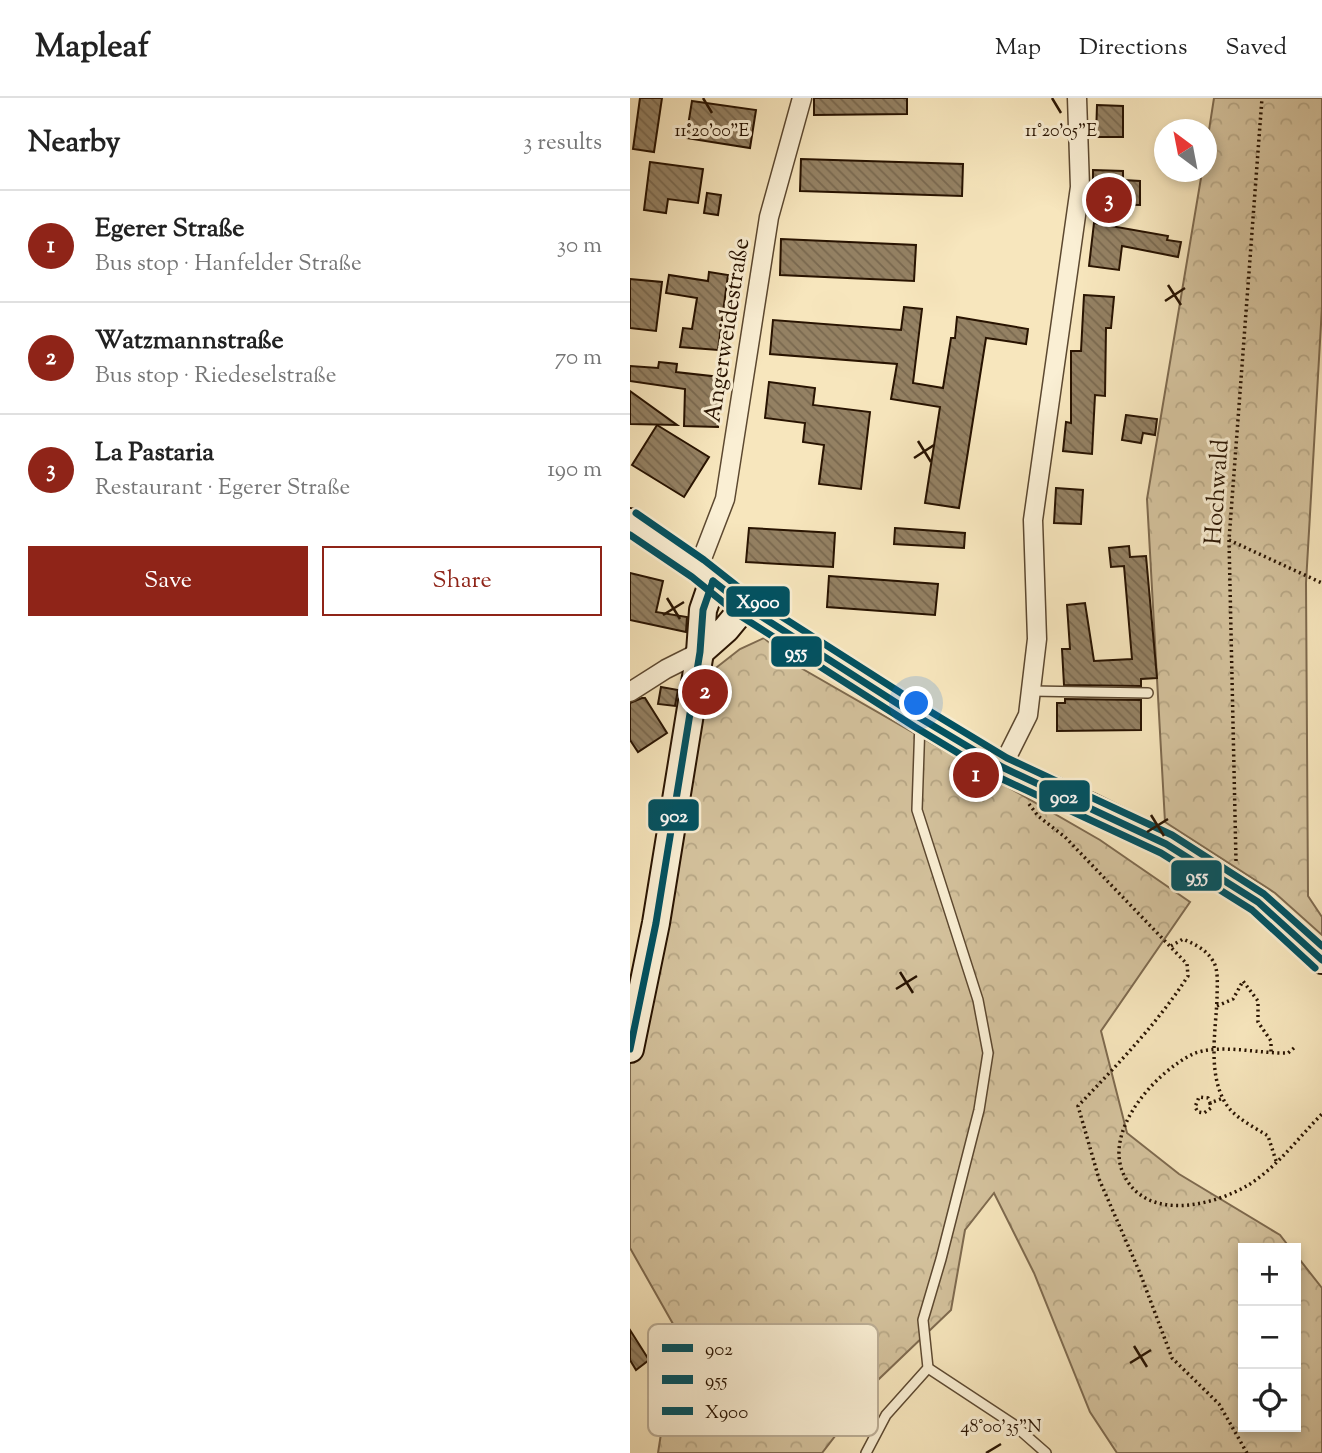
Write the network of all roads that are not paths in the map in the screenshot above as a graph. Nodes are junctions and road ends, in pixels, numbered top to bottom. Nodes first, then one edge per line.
1 (802, 98) edge
2 (1077, 98) edge
3 (630, 522) edge
4 (705, 575) junction
5 (745, 606) junction
6 (700, 652) junction
7 (1031, 691) junction
8 (630, 692) edge
9 (1148, 693) dead end
10 (920, 718) junction
11 (1002, 767) junction
12 (1322, 960) edge
13 (630, 1049) edge
14 (928, 1368) junction
15 (878, 1430) edge
16 (875, 1436) edge
17 (866, 1453) edge
18 (1046, 1453) edge

1 - 4 street, Angerweidestraße
2 - 7 street
3 - 4 street
4 - 5 street
4 - 6 street
5 - 6 street
5 - 10 street
6 - 8 street
6 - 13 street
7 - 9 lane
7 - 11 street
10 - 11 street
10 - 14 lane
11 - 12 street
14 - 15 lane
14 - 18 lane
16 - 17 lane

